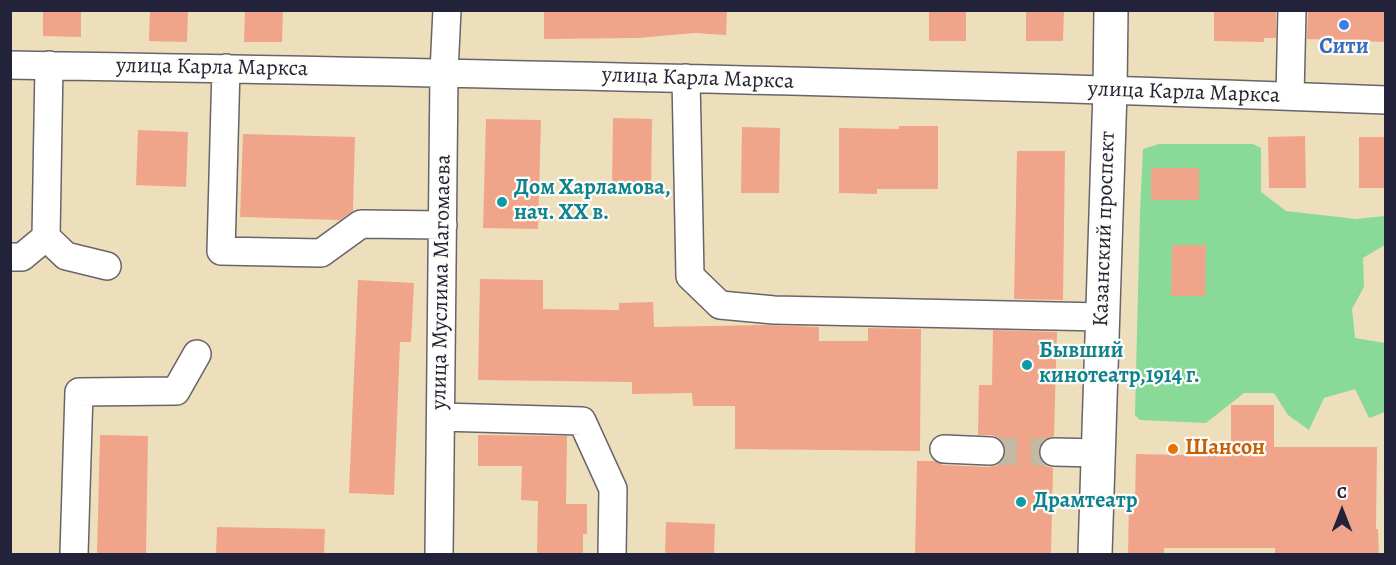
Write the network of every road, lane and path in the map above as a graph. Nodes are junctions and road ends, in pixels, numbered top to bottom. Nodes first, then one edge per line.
1 (447, 10) edge
2 (1111, 10) edge
3 (1292, 10) edge
4 (10, 65) edge
5 (49, 65) junction
6 (226, 68) junction
7 (444, 72) junction
8 (686, 78) junction
9 (1110, 91) junction
10 (1290, 96) junction
11 (1386, 100) edge
12 (443, 225) junction
13 (45, 237) junction
14 (10, 257) edge
15 (106, 266) dead end
16 (1102, 318) junction
17 (197, 354) dead end
18 (441, 417) junction
19 (944, 449) dead end
20 (990, 451) tunnel mouth
21 (1054, 452) tunnel mouth
22 (1097, 453) junction
23 (74, 555) edge
24 (439, 555) edge
25 (612, 555) edge
26 (1095, 555) edge

1 - 7 street, улица Муслима Магомаева
2 - 9 main road, Казанский проспект
3 - 10 street
4 - 5 street, улица Карла Маркса
5 - 6 street, улица Карла Маркса
5 - 13 street
6 - 7 street, улица Карла Маркса
6 - 12 street
7 - 8 street, улица Карла Маркса
7 - 12 street, улица Муслима Магомаева
8 - 9 street, улица Карла Маркса
8 - 16 street
9 - 10 street, улица Карла Маркса
9 - 16 main road, Казанский проспект
10 - 11 street, улица Карла Маркса
12 - 18 street, улица Муслима Магомаева
13 - 14 street
13 - 15 street
16 - 22 main road, Казанский проспект
17 - 23 street
18 - 24 street, улица Муслима Магомаева
18 - 25 street
19 - 20 street
21 - 22 street
22 - 26 main road, Казанский проспект

